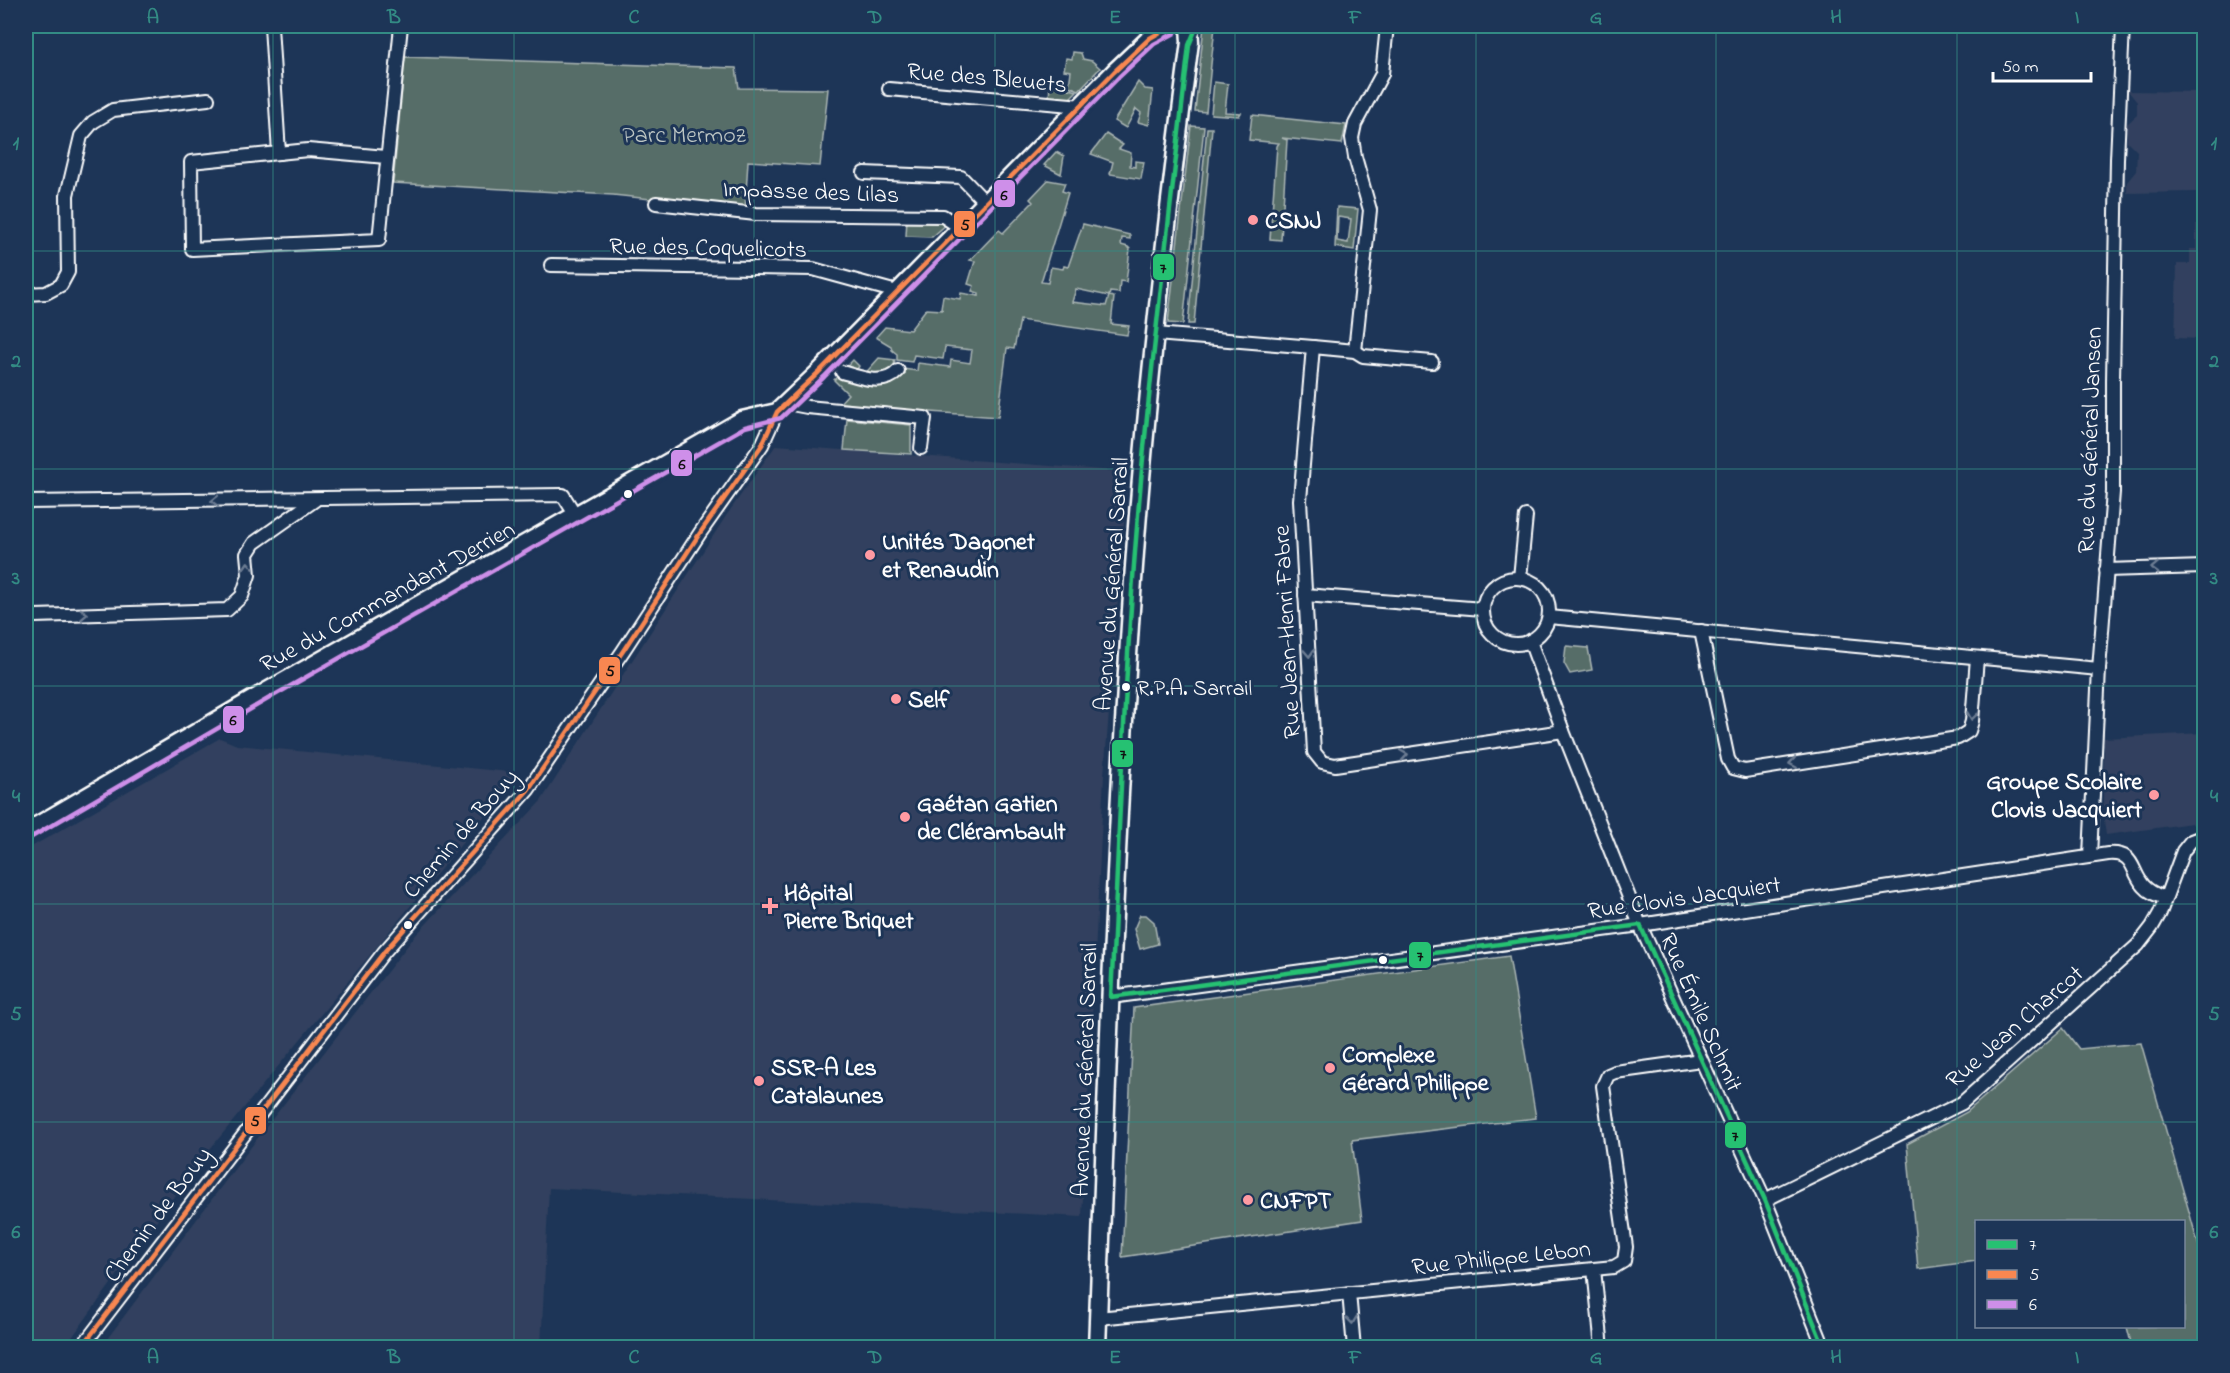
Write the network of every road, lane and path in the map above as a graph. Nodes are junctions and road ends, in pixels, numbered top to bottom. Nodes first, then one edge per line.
1 (271, 26) edge
2 (401, 26) edge
3 (1171, 26) edge
4 (1197, 26) edge
5 (1387, 26) edge
6 (2123, 26) edge
7 (1154, 32) edge
8 (1189, 34) edge
9 (889, 89) dead end
10 (208, 99) dead end
11 (1082, 106) junction
12 (279, 153) junction
13 (386, 157) junction
14 (864, 173) dead end
15 (656, 203) dead end
16 (986, 203) junction
17 (961, 228) junction
18 (551, 265) dead end
19 (897, 292) junction
20 (26, 294) edge
21 (1156, 334) junction
22 (1313, 346) junction
23 (1355, 351) junction
24 (1432, 362) dead end
25 (842, 372) dead end
26 (898, 372) dead end
27 (781, 407) junction
28 (921, 448) dead end
29 (315, 500) junction
30 (26, 502) edge
31 (576, 516) junction
32 (1526, 516) dead end
33 (2205, 567) edge
34 (2106, 570) junction
35 (1520, 578) junction
36 (1305, 595) junction
37 (1483, 609) junction
38 (26, 613) edge
39 (1549, 617) junction
40 (1701, 631) junction
41 (1530, 641) junction
42 (1977, 658) junction
43 (2099, 669) junction
44 (1563, 731) junction
45 (26, 832) edge
46 (2205, 836) edge
47 (2090, 856) junction
48 (2165, 898) junction
49 (1640, 925) junction
50 (1111, 997) junction
51 (1701, 1060) junction
52 (1765, 1200) junction
53 (1594, 1269) junction
54 (1349, 1293) junction
55 (1098, 1318) junction
56 (81, 1347) edge
57 (1096, 1347) edge
58 (1354, 1347) edge
59 (1602, 1347) edge
60 (1824, 1347) edge

1 - 12 street
2 - 13 street
3 - 7 main road
4 - 8 main road, Avenue du Général Sarrail
5 - 23 street
6 - 34 street, Rue du Général Jansen
7 - 11 main road
8 - 21 main road, Avenue du Général Sarrail
9 - 11 street, Rue des Bleuets
10 - 20 street
11 - 16 main road
12 - 13 street
12 - 13 street
14 - 16 street
15 - 17 street, Impasse des Lilas
16 - 17 main road
17 - 19 main road
18 - 19 street, Rue des Coquelicots
19 - 27 main road
21 - 22 street
21 - 50 main road, Avenue du Général Sarrail
22 - 23 street
22 - 36 street, Rue Jean-Henri Fabre
23 - 24 street
25 - 26 street
27 - 28 street
27 - 31 main road, Rue du Commandant Derrien
27 - 56 street, Chemin de Bouy
29 -> 30 street
29 - 31 street
38 -> 29 street
31 - 45 main road, Rue du Commandant Derrien
32 - 35 street
33 -> 34 street
34 - 43 street, Rue du Général Jansen
35 - 37 street
35 - 39 street
36 - 37 street
36 -> 44 street, Rue Jean-Henri Fabre
37 - 41 street
39 - 40 street
39 - 41 street
40 - 42 street
42 -> 40 street
41 - 44 street
42 - 43 street
43 - 47 street, Rue du Général Jansen
44 - 49 street
46 - 48 street
47 - 48 street, Rue Clovis Jacquiert
47 - 49 street, Rue Clovis Jacquiert
48 - 52 street, Rue Jean Charcot
49 - 50 street, Rue Clovis Jacquiert
49 - 51 street, Rue Émile Schmit
50 - 55 main road, Avenue du Général Sarrail
51 - 52 street, Rue Émile Schmit
51 - 53 street, Rue Philippe Lebon
52 - 60 street, Rue Émile Schmit
53 - 54 street, Rue Philippe Lebon
53 - 59 street
54 - 55 street, Rue Philippe Lebon
54 -> 58 street
55 - 57 main road, Avenue du Général Sarrail

